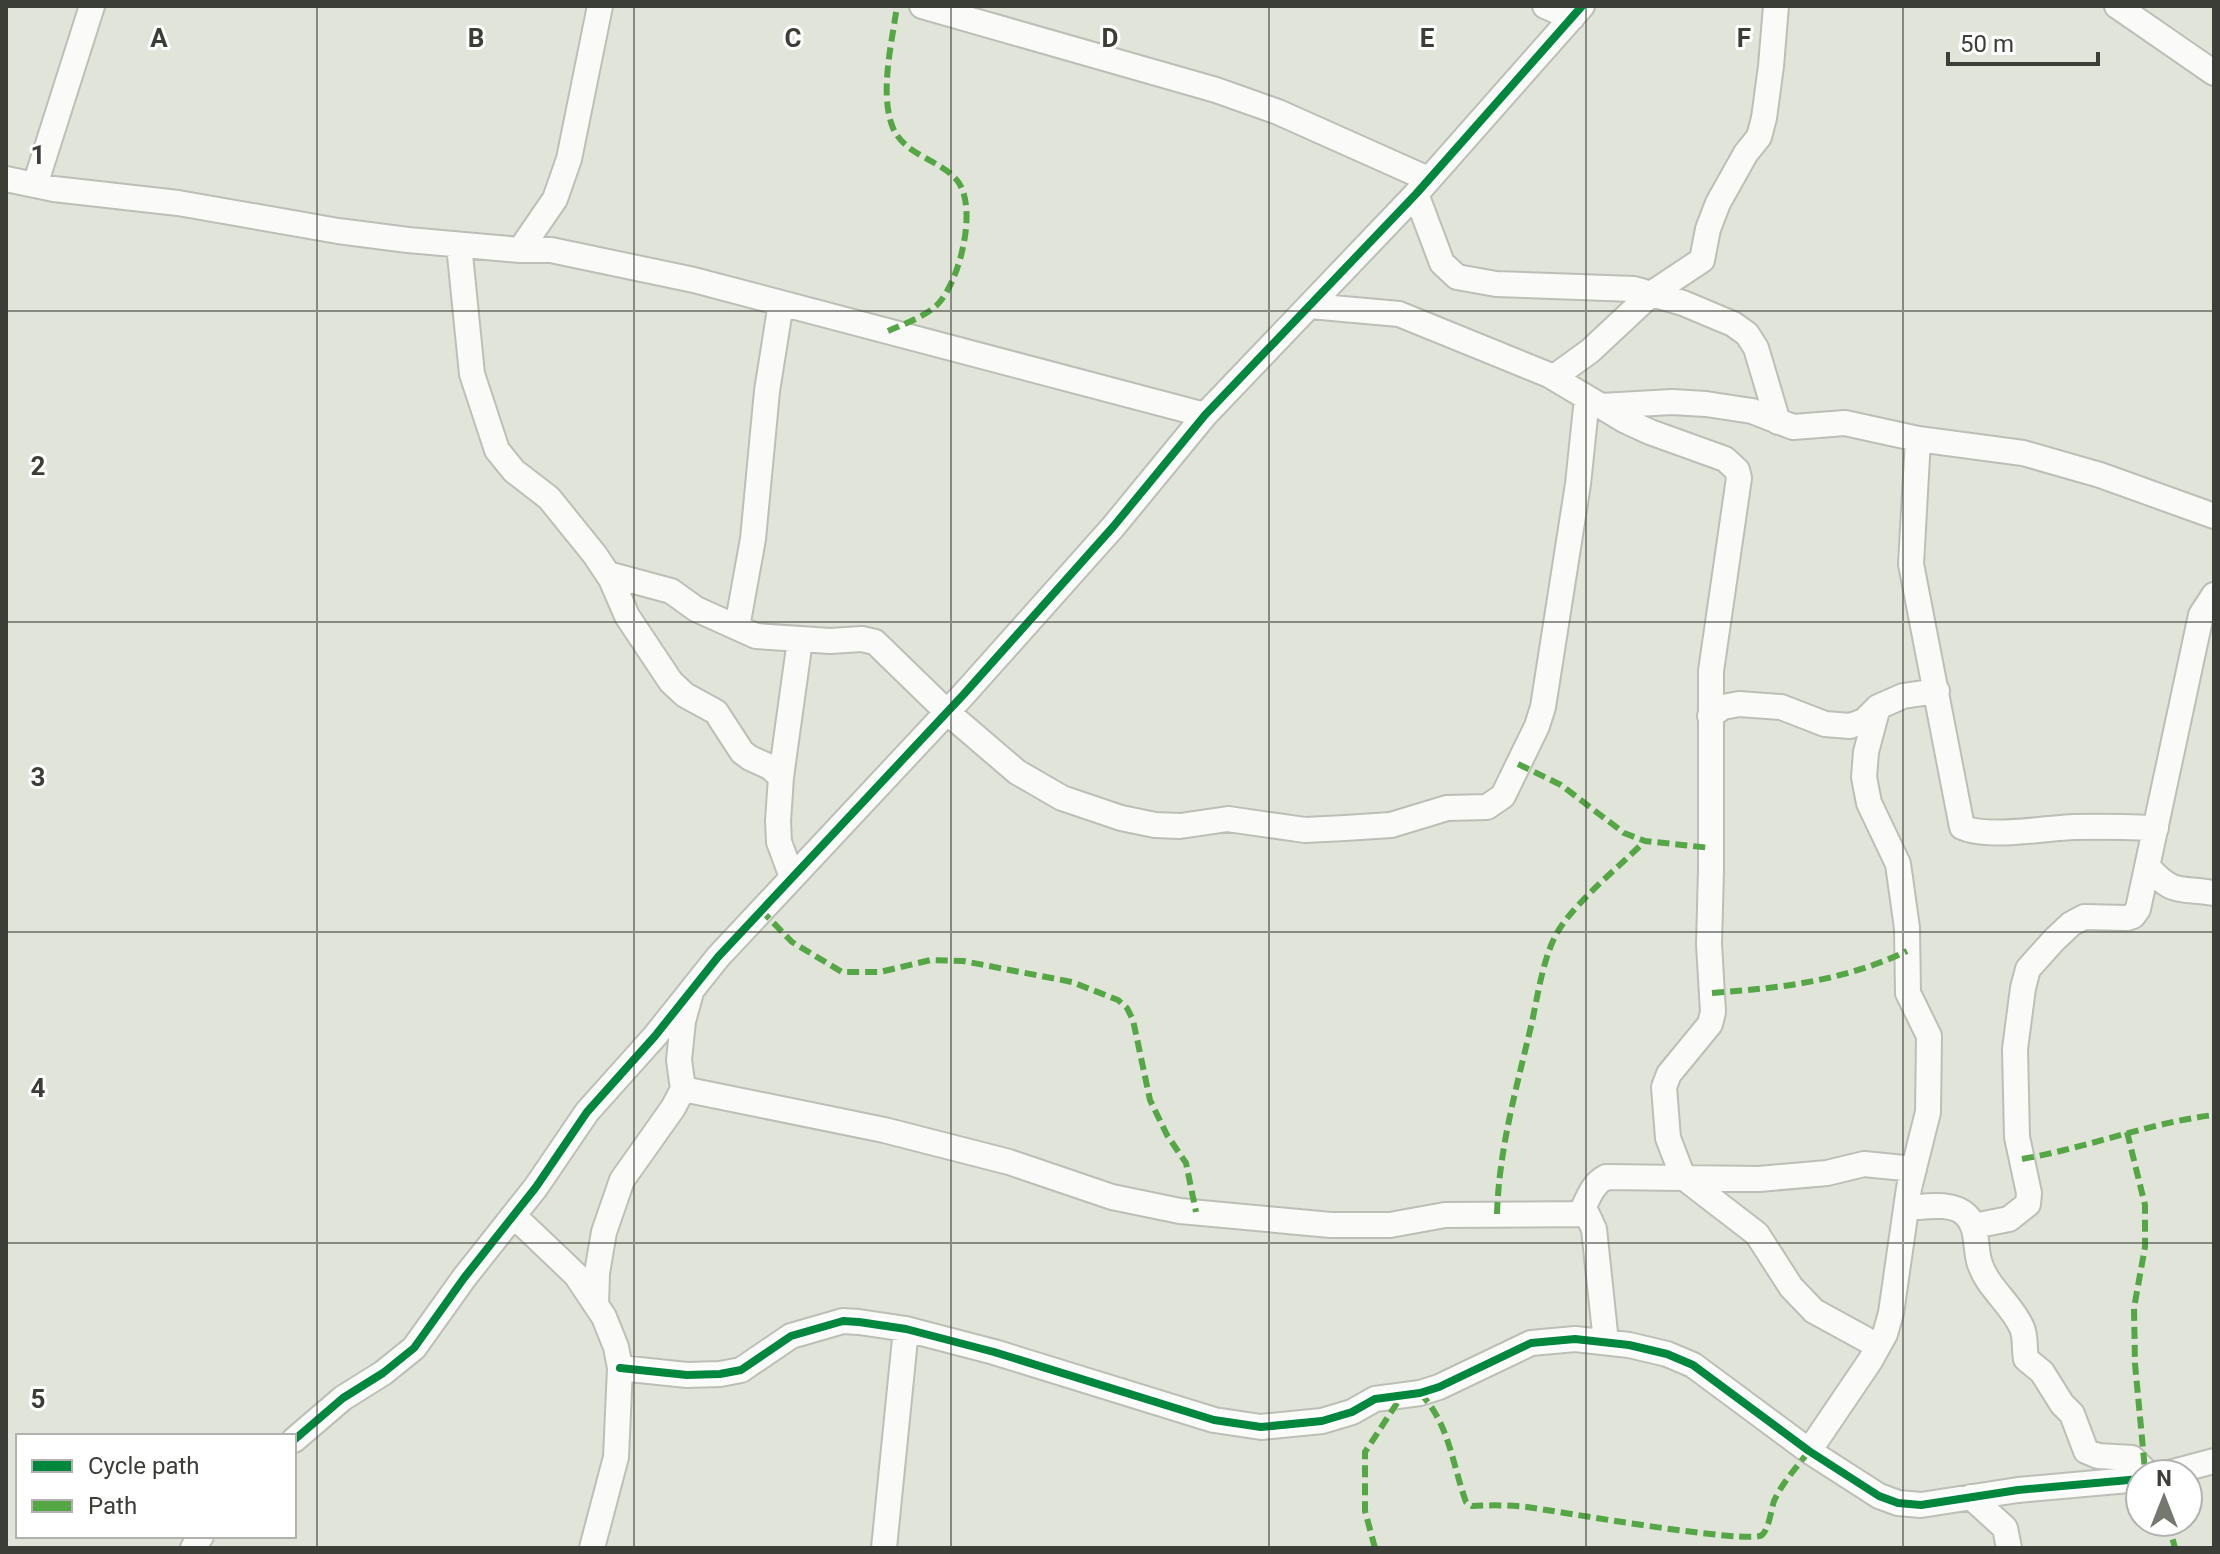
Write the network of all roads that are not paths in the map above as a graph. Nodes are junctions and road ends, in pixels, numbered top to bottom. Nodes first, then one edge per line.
1 (92, 6) edge
2 (600, 6) edge
3 (922, 6) edge
4 (1545, 6) edge
5 (1776, 6) edge
6 (2117, 6) edge
7 (1577, 12) edge
8 (2214, 73) edge
9 (6, 179) edge
10 (35, 185) junction
11 (1422, 187) junction
12 (459, 245) junction
13 (520, 250) junction
14 (1651, 294) junction
15 (781, 303) junction
16 (1310, 306) junction
17 (1554, 377) junction
18 (1594, 402) junction
19 (1205, 415) junction
20 (1778, 422) junction
21 (1918, 439) junction
22 (2214, 516) edge
23 (608, 574) junction
24 (2214, 595) edge
25 (737, 627) junction
26 (800, 640) junction
27 (1937, 691) junction
28 (1878, 707) junction
29 (947, 712) junction
30 (1710, 716) junction
31 (781, 777) junction
32 (2156, 828) junction
33 (2148, 867) junction
34 (792, 877) junction
35 (2214, 893) edge
36 (691, 989) junction
37 (683, 1089) junction
38 (1914, 1169) junction
39 (1683, 1177) junction
40 (1906, 1208) junction
41 (1581, 1213) junction
42 (514, 1216) junction
43 (1974, 1226) junction
44 (596, 1305) junction
45 (906, 1329) junction
46 (1606, 1342) junction
47 (1878, 1346) junction
48 (620, 1368) junction
49 (296, 1438) edge
50 (1809, 1451) junction
51 (2132, 1458) edge
52 (2124, 1480) edge
53 (1971, 1497) junction
54 (592, 1548) edge
55 (884, 1548) edge
56 (2009, 1548) edge

1 - 10 street
2 - 13 street
3 - 11 street
4 - 7 street
5 - 14 street
6 - 8 street
7 - 11 street
9 - 10 street
10 - 12 street
11 - 14 street
11 - 16 street
12 - 13 street
12 - 23 street
13 - 15 street
14 - 17 street
14 - 20 street
15 - 19 street
15 - 25 street
16 - 17 street
16 - 19 street
17 - 18 street
18 - 20 street
18 - 29 street
18 - 30 street
19 - 29 street
20 - 21 street
21 - 22 street
21 - 27 street
23 - 25 street
23 - 31 street
24 - 32 street
25 - 26 street
26 - 29 street
26 - 31 street
27 - 28 street
27 - 32 street
28 - 30 street
28 - 38 street
29 - 34 street
30 - 39 street
31 - 34 street
32 - 33 street
33 - 35 street
33 - 43 street
34 - 36 street
36 - 37 street
36 - 42 street
37 - 41 street
37 - 44 street
38 - 39 street
38 - 40 street
39 - 41 street
39 - 47 street
40 - 43 street
40 - 47 street
41 - 46 street
42 - 44 street
42 - 49 street
43 - 51 street
44 - 48 street
45 - 46 street
45 - 48 street
45 - 55 street
46 - 50 street
47 - 50 street
48 - 54 street
50 - 53 street
52 - 53 street
53 - 56 street

